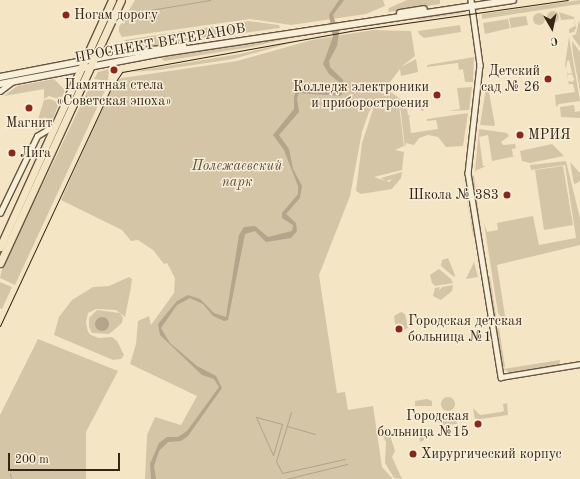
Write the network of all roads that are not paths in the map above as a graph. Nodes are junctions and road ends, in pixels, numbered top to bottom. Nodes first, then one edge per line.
1 (112, 0) edge
2 (121, 0) edge
3 (485, 0) edge
4 (513, 0) edge
5 (471, 3) edge
6 (95, 62) junction
7 (84, 64) junction
8 (2, 76) edge
9 (13, 81) junction
10 (0, 84) edge
11 (0, 91) edge
12 (57, 124) junction
13 (0, 213) edge
14 (0, 247) edge
15 (0, 263) edge
16 (580, 364) edge

1 - 7 main road
2 - 6 main road
3 - 5 main road
4 - 5 main road
5 - 6 main road, ПРОСПЕКТ ВЕТЕРАНОВ
5 - 16 street
6 - 7 main road, ПРОСПЕКТ ВЕТЕРАНОВ
6 - 15 main road
7 - 8 main road, ПРОСПЕКТ ВЕТЕРАНОВ
7 - 9 main road, ПРОСПЕКТ ВЕТЕРАНОВ
7 - 12 main road
9 - 10 main road, ПРОСПЕКТ ВЕТЕРАНОВ
9 - 11 street
12 - 13 street
12 - 14 main road

